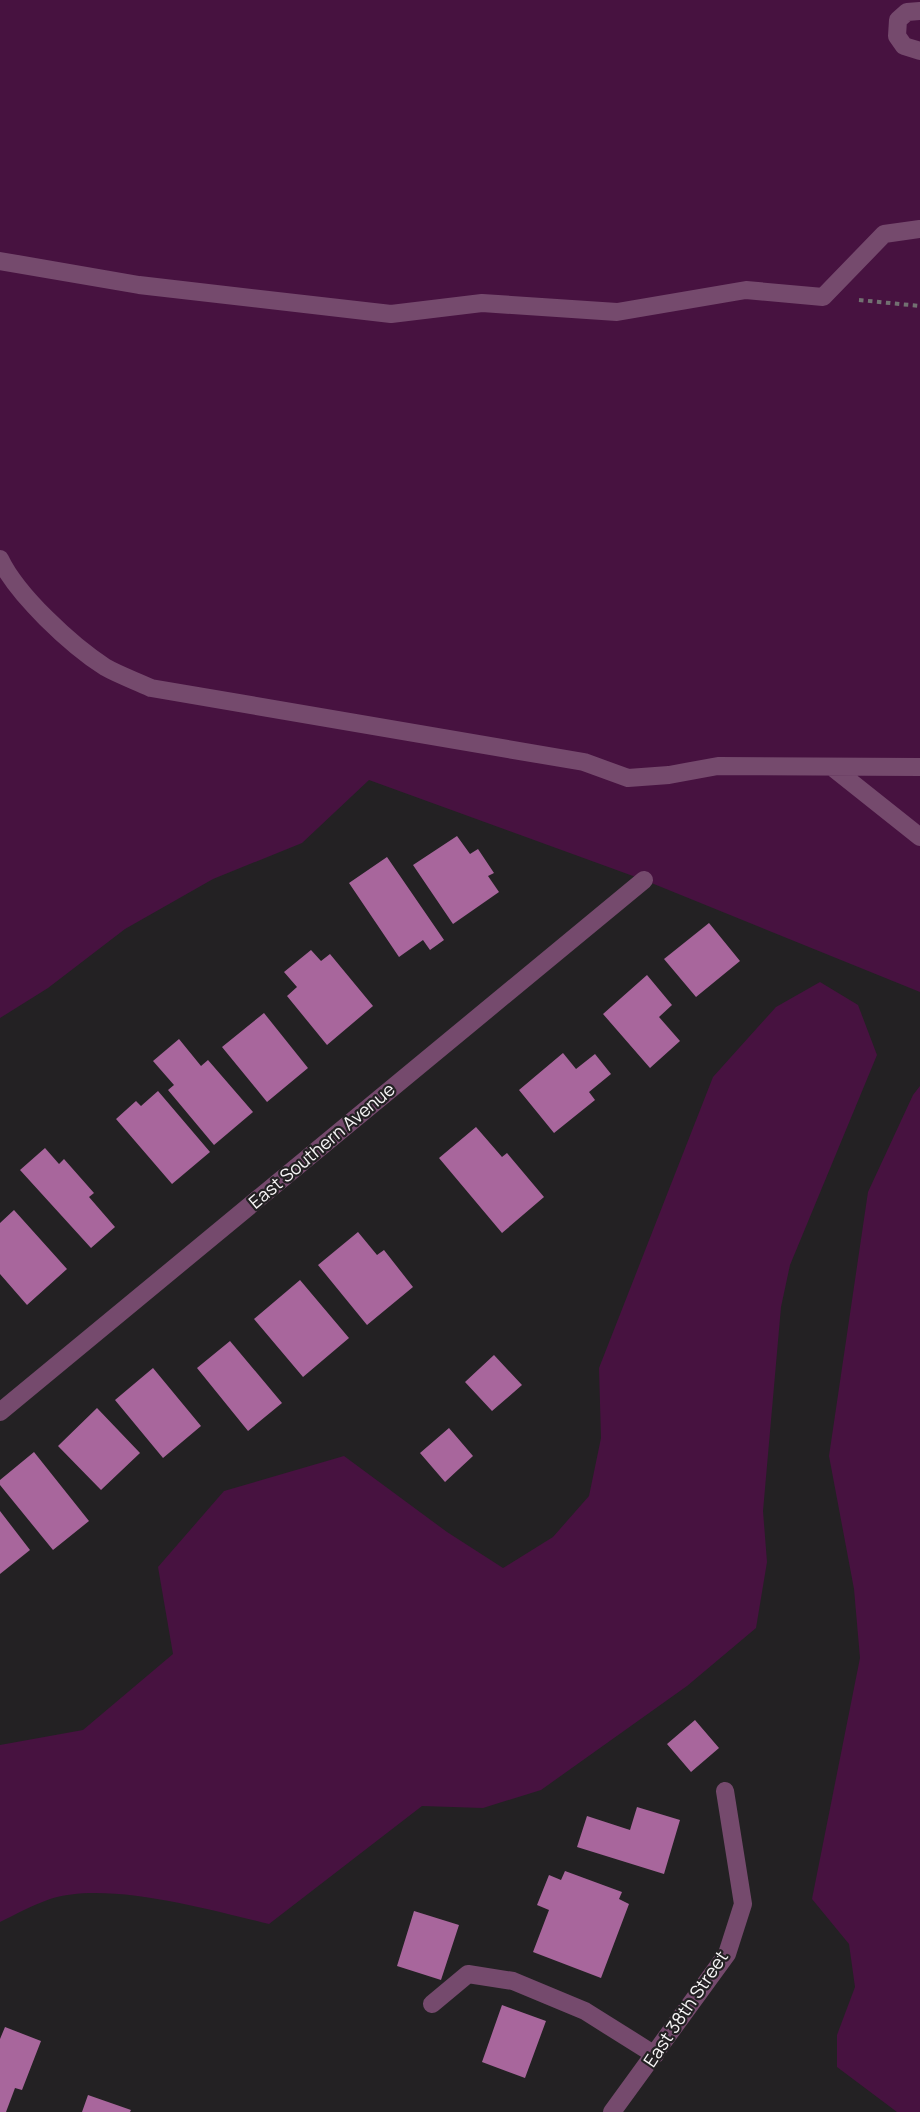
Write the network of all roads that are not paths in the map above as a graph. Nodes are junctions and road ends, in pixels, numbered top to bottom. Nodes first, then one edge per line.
1 (920, 11) edge
2 (920, 51) edge
3 (920, 229) edge
4 (0, 261) edge
5 (0, 559) edge
6 (832, 767) junction
7 (920, 767) edge
8 (920, 837) edge
9 (644, 880) dead end
10 (0, 1412) edge
11 (725, 1791) dead end
12 (432, 2004) dead end
13 (655, 2055) junction
14 (612, 2112) edge

1 - 2 street
3 - 4 street
5 - 6 street
6 - 7 street
6 - 8 street
9 - 10 street, East Southern Avenue
11 - 13 street, East 38th Street
12 - 13 street
13 - 14 street, East 38th Street

